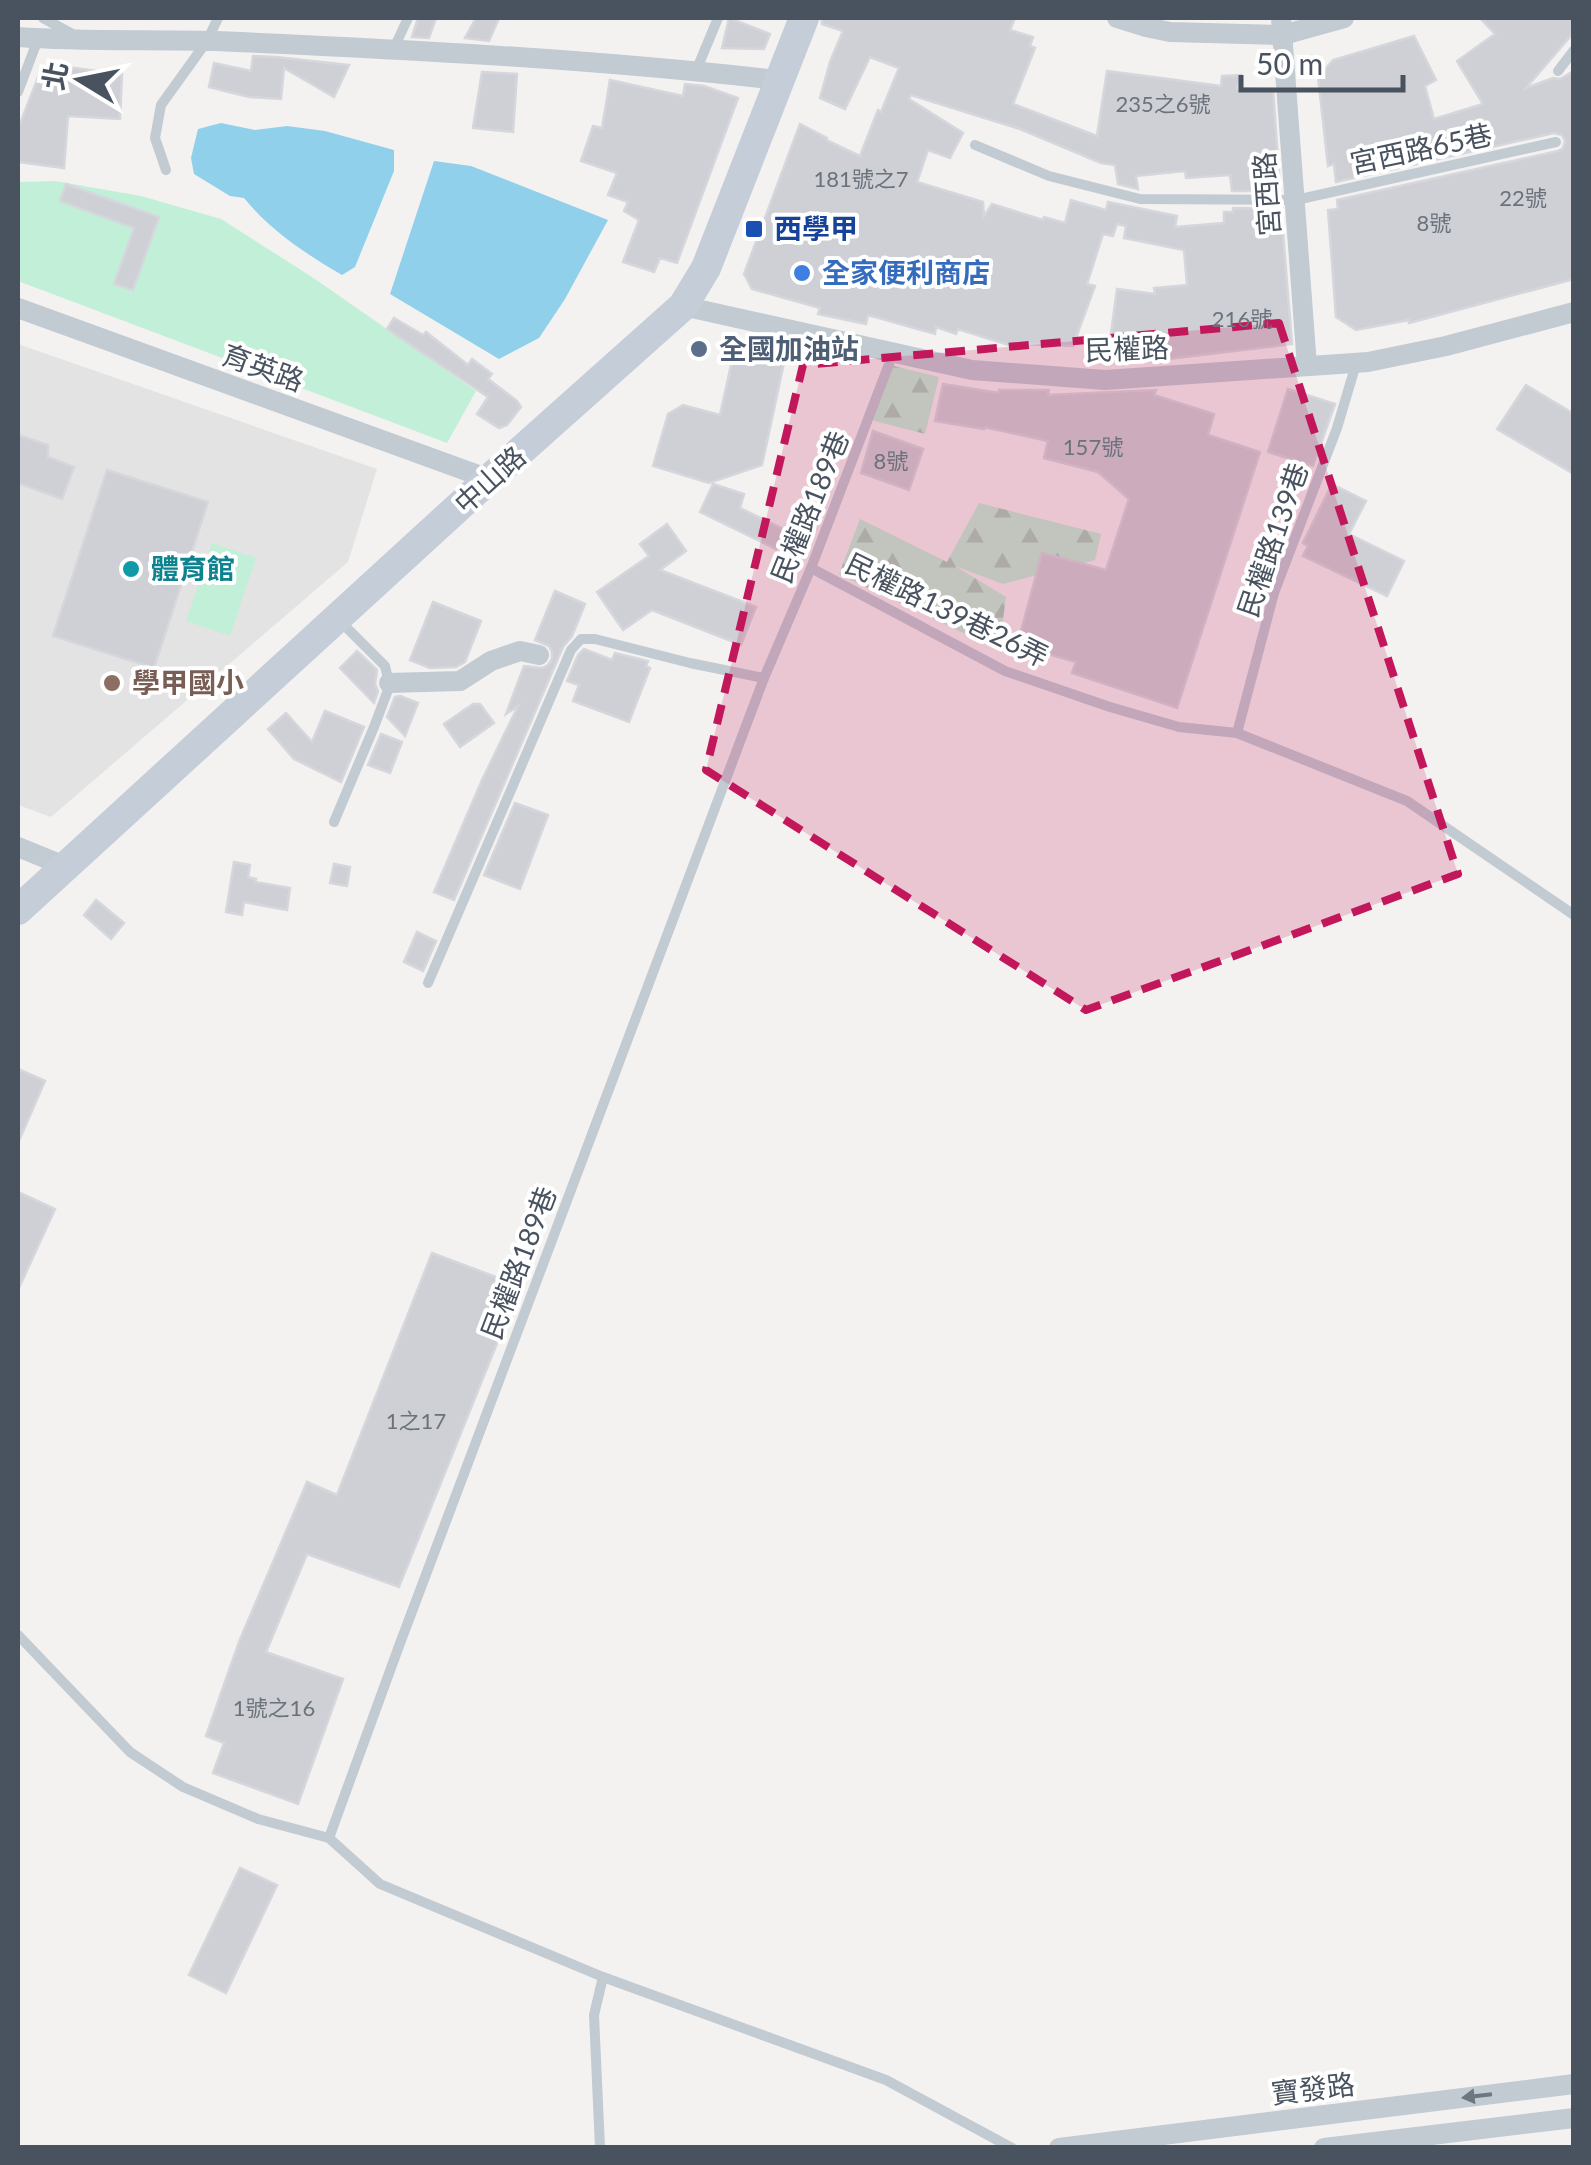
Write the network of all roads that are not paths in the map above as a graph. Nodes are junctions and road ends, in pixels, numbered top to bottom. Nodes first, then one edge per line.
1 (43, 18) edge
2 (218, 18) edge
3 (408, 18) edge
4 (718, 18) edge
5 (804, 18) edge
6 (1117, 18) edge
7 (1344, 18) edge
8 (1282, 26) edge
9 (28, 38) edge
10 (86, 41) junction
11 (208, 41) junction
12 (394, 49) junction
13 (1574, 50) edge
14 (696, 71) junction
15 (1558, 72) dead end
16 (778, 80) junction
17 (18, 92) edge
18 (1556, 142) dead end
19 (975, 145) dead end
20 (166, 170) dead end
21 (1296, 200) junction
22 (683, 306) junction
23 (18, 308) edge
24 (1574, 312) edge
25 (894, 351) junction
26 (1356, 364) junction
27 (1307, 366) junction
28 (489, 479) junction
29 (811, 568) junction
30 (338, 619) junction
31 (538, 655) dead end
32 (764, 678) junction
33 (389, 683) junction
34 (1237, 733) junction
35 (334, 822) dead end
36 (18, 846) edge
37 (67, 867) junction
38 (18, 910) edge
39 (1574, 915) edge
40 (428, 982) dead end
41 (18, 1635) edge
42 (329, 1838) junction
43 (602, 1977) junction
44 (1574, 2084) edge
45 (1574, 2118) edge
46 (600, 2148) edge
47 (1012, 2148) edge
48 (1059, 2148) edge
49 (1324, 2148) edge

1 - 10 lane
2 - 11 lane
3 - 12 lane
4 - 14 lane
5 - 16 main road, 中山路
6 - 8 street
7 - 8 street
8 - 21 street, 宮西路
9 - 10 street
9 - 17 lane
10 - 11 street
11 - 12 street
11 - 20 lane
12 - 14 street
13 - 15 lane
14 - 16 street
16 - 22 main road, 中山路
18 - 21 lane, 宮西路65巷
19 - 21 lane, 宮西路65巷
21 - 27 street, 宮西路
22 - 25 street, 民權路
22 - 28 main road, 中山路
23 - 28 street, 育英路
24 - 26 street, 民權路
25 - 27 street, 民權路
25 - 29 lane, 民權路189巷
26 - 27 street, 民權路
26 - 34 lane, 民權路139巷
28 - 30 main road, 中山路
29 - 32 lane, 民權路189巷
29 - 34 lane, 民權路139巷26弄
30 - 33 lane
30 - 37 main road, 中山路
31 - 33 street
32 - 40 lane
32 - 42 lane, 民權路189巷
33 - 35 lane
34 - 39 lane, 民權路139巷26弄
36 - 37 street
37 - 38 main road, 中山路
41 - 42 lane
42 - 43 lane
43 - 46 lane
43 - 47 lane
44 -> 48 street, 寶發路
45 - 49 street

